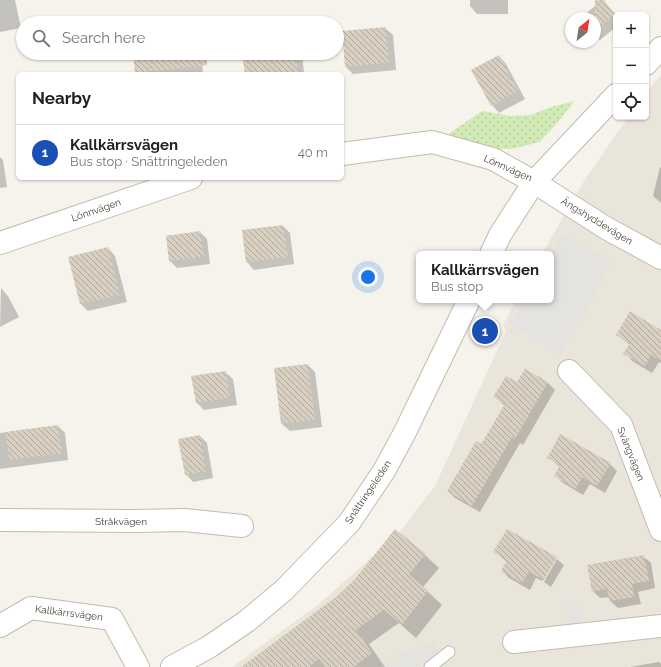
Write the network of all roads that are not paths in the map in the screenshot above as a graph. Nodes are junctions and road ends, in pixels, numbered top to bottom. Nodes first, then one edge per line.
1 (661, 48) edge
2 (649, 61) edge
3 (613, 98) edge
4 (344, 154) edge
5 (185, 180) edge
6 (534, 182) junction
7 (0, 243) edge
8 (492, 251) edge
9 (661, 258) edge
10 (467, 303) edge
11 (569, 371) dead end
12 (0, 520) edge
13 (242, 526) dead end
14 (661, 530) edge
15 (0, 626) edge
16 (661, 626) edge
17 (514, 642) dead end
18 (449, 652) dead end
19 (138, 667) edge
20 (172, 667) edge
21 (430, 667) edge

1 - 2 street
3 - 6 street, Lönnvägen
4 - 6 street, Lönnvägen
5 - 7 street, Lönnvägen
6 - 8 street
6 - 9 street, Ängshyddevägen
10 - 20 street, Snättringeleden
11 - 14 street, Svängvägen
12 - 13 street, Stråkvägen
15 - 19 street, Kallkärrsvägen
16 - 17 street
18 - 21 lane

